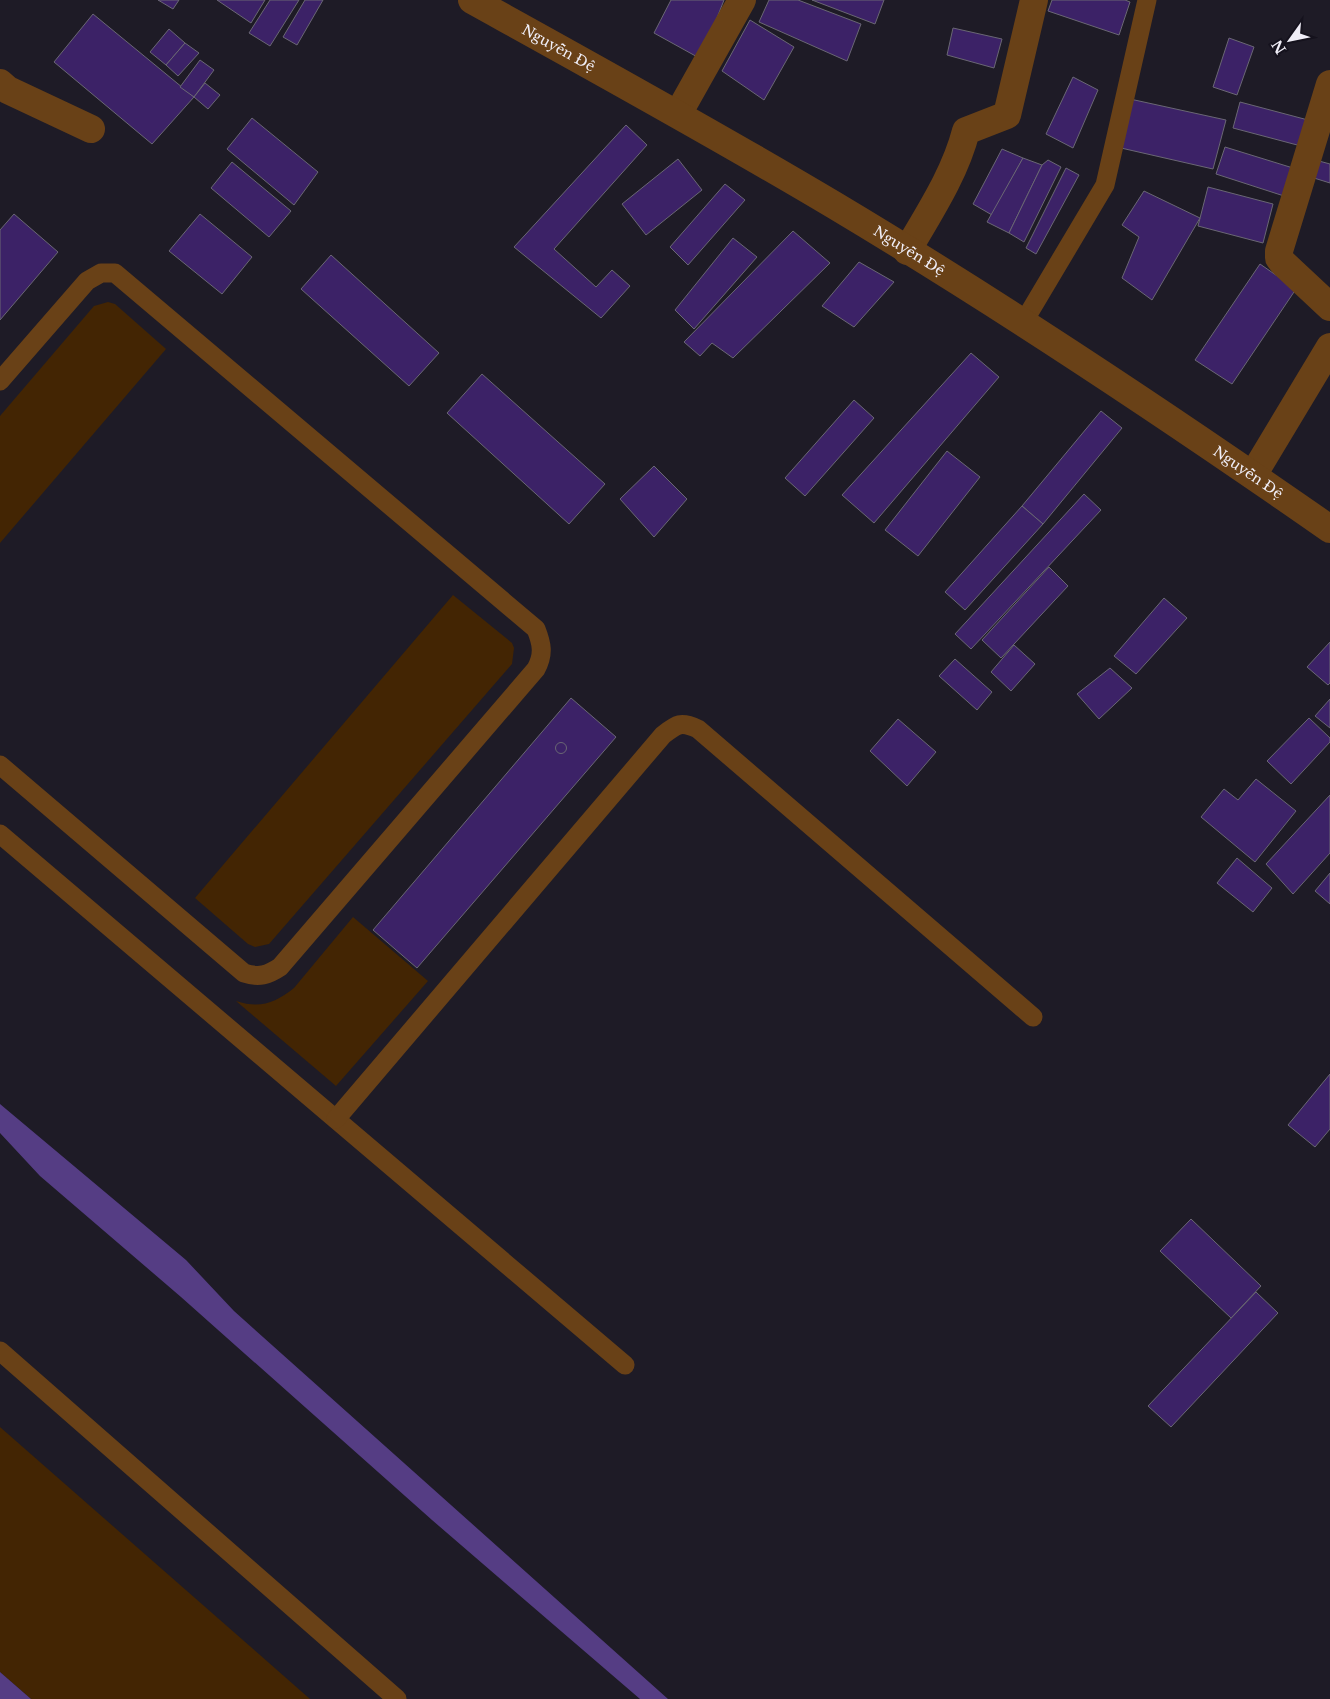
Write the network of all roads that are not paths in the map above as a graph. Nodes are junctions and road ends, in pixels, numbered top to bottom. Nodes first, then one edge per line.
1 (472, 0) edge
2 (742, 0) edge
3 (1034, 0) edge
4 (1147, 0) edge
5 (0, 83) edge
6 (1330, 84) edge
7 (678, 114) junction
8 (91, 129) dead end
9 (907, 250) junction
10 (1330, 307) edge
11 (1023, 323) junction
12 (1330, 347) edge
13 (0, 381) edge
14 (1253, 475) junction
15 (1330, 529) edge
16 (0, 766) edge
17 (0, 834) edge
18 (1033, 1017) dead end
19 (336, 1120) junction
20 (0, 1351) edge
21 (625, 1365) dead end
22 (397, 1699) edge

1 - 7 street, Nguyễn Đệ
2 - 7 street
3 - 9 street
4 - 11 lane
5 - 8 street
6 - 10 street
7 - 9 street, Nguyễn Đệ
9 - 11 street, Nguyễn Đệ
11 - 14 street, Nguyễn Đệ
12 - 14 street
13 - 16 lane
14 - 15 street, Nguyễn Đệ
17 - 19 lane
18 - 19 lane
19 - 21 lane
20 - 22 lane

